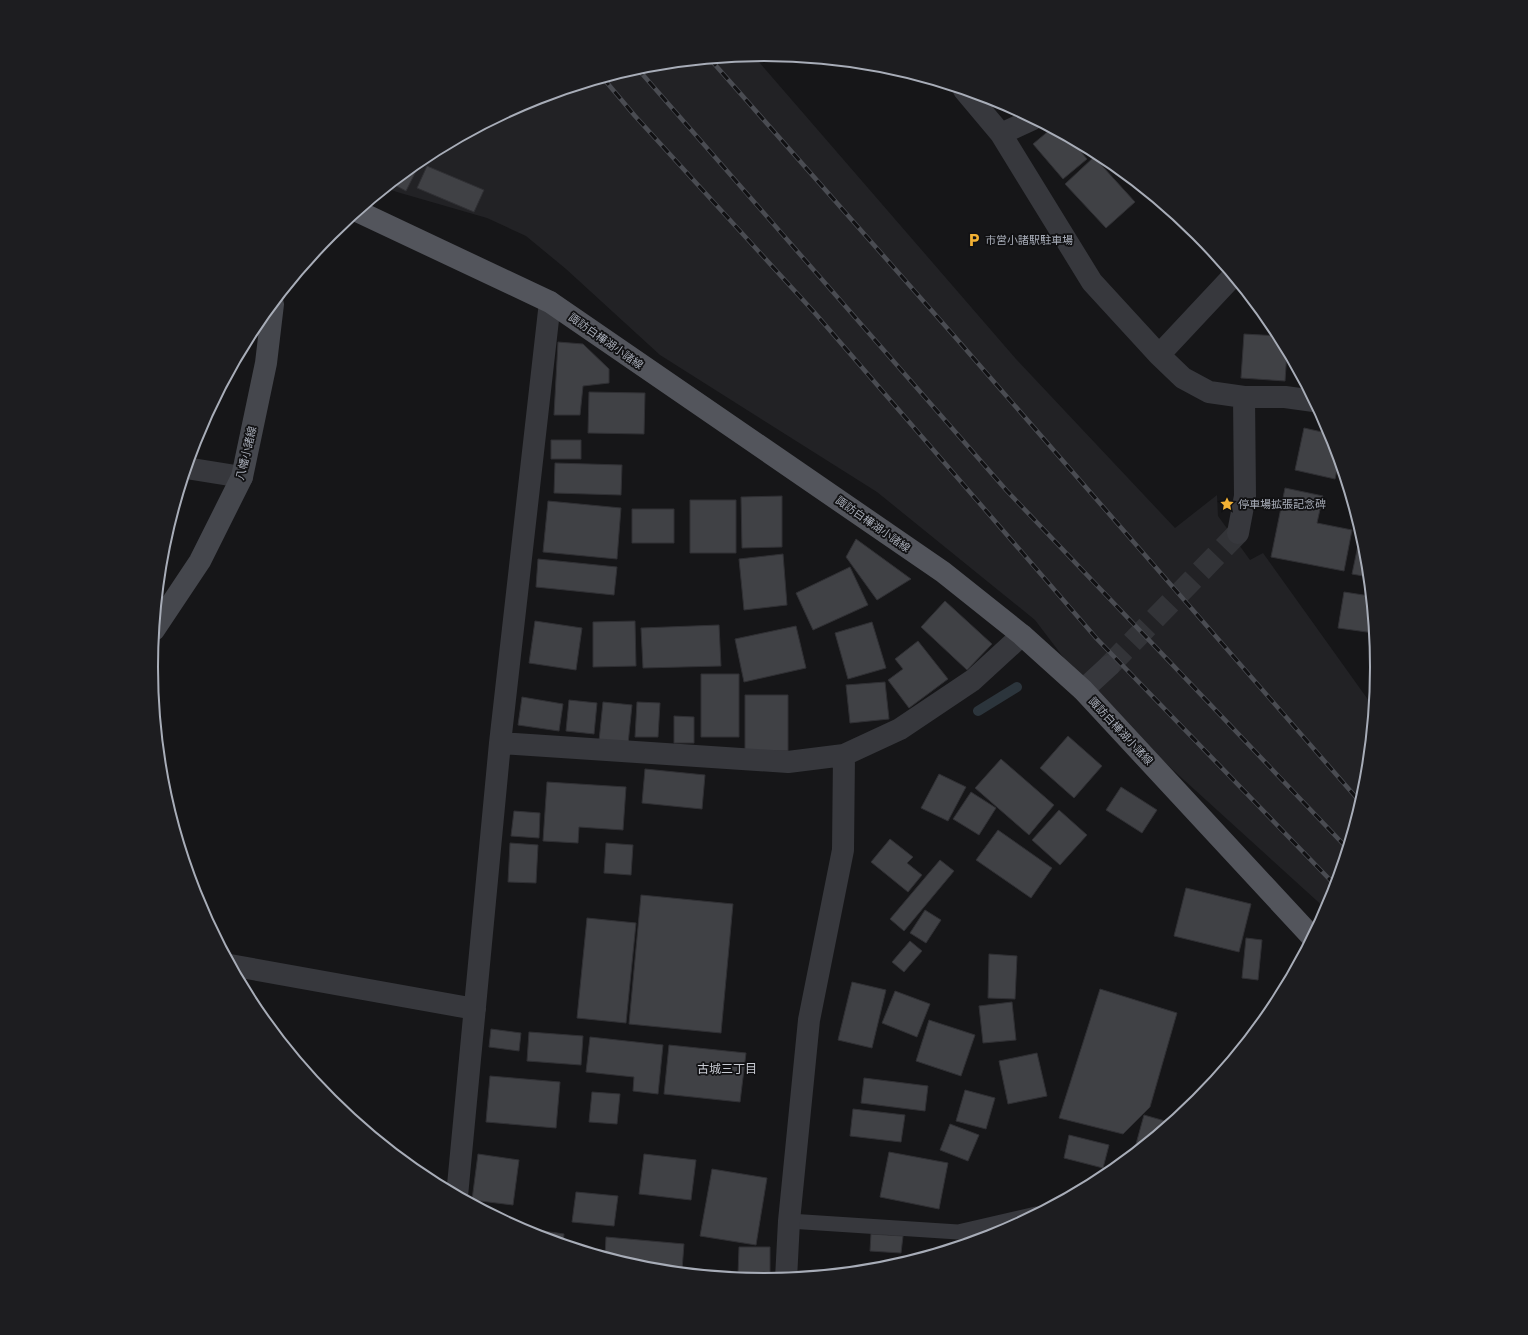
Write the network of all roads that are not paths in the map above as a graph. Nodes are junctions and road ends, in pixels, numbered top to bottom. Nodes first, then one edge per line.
1 (970, 97) edge
2 (1027, 122) edge
3 (1001, 134) junction
4 (363, 213) edge
5 (1230, 280) edge
6 (550, 302) junction
7 (271, 315) edge
8 (1159, 355) junction
9 (1244, 397) junction
10 (1309, 400) edge
11 (192, 469) edge
12 (242, 477) junction
13 (1238, 533) tunnel mouth
14 (160, 622) edge
15 (1022, 635) junction
16 (1109, 666) tunnel mouth
17 (1083, 690) junction
18 (500, 743) junction
19 (844, 756) junction
20 (1309, 934) edge
21 (236, 966) edge
22 (475, 1009) junction
23 (457, 1191) edge
24 (1016, 1219) edge
25 (789, 1221) junction
26 (786, 1273) edge

1 - 3 street
2 - 3 street
3 - 8 street
4 - 6 main road, 諏訪白樺湖小諸線
5 - 8 street
6 - 15 main road, 諏訪白樺湖小諸線
6 - 18 street
7 - 12 main road, 八幡小諸線
8 - 9 street
9 - 10 street
9 - 13 street
11 - 12 street
12 - 14 main road, 八幡小諸線
15 - 17 main road, 諏訪白樺湖小諸線
15 - 19 street
16 - 17 street
17 - 20 main road, 諏訪白樺湖小諸線
18 - 19 street
18 - 22 street
19 - 25 street
21 - 22 street
22 - 23 street
24 - 25 lane
25 - 26 street

